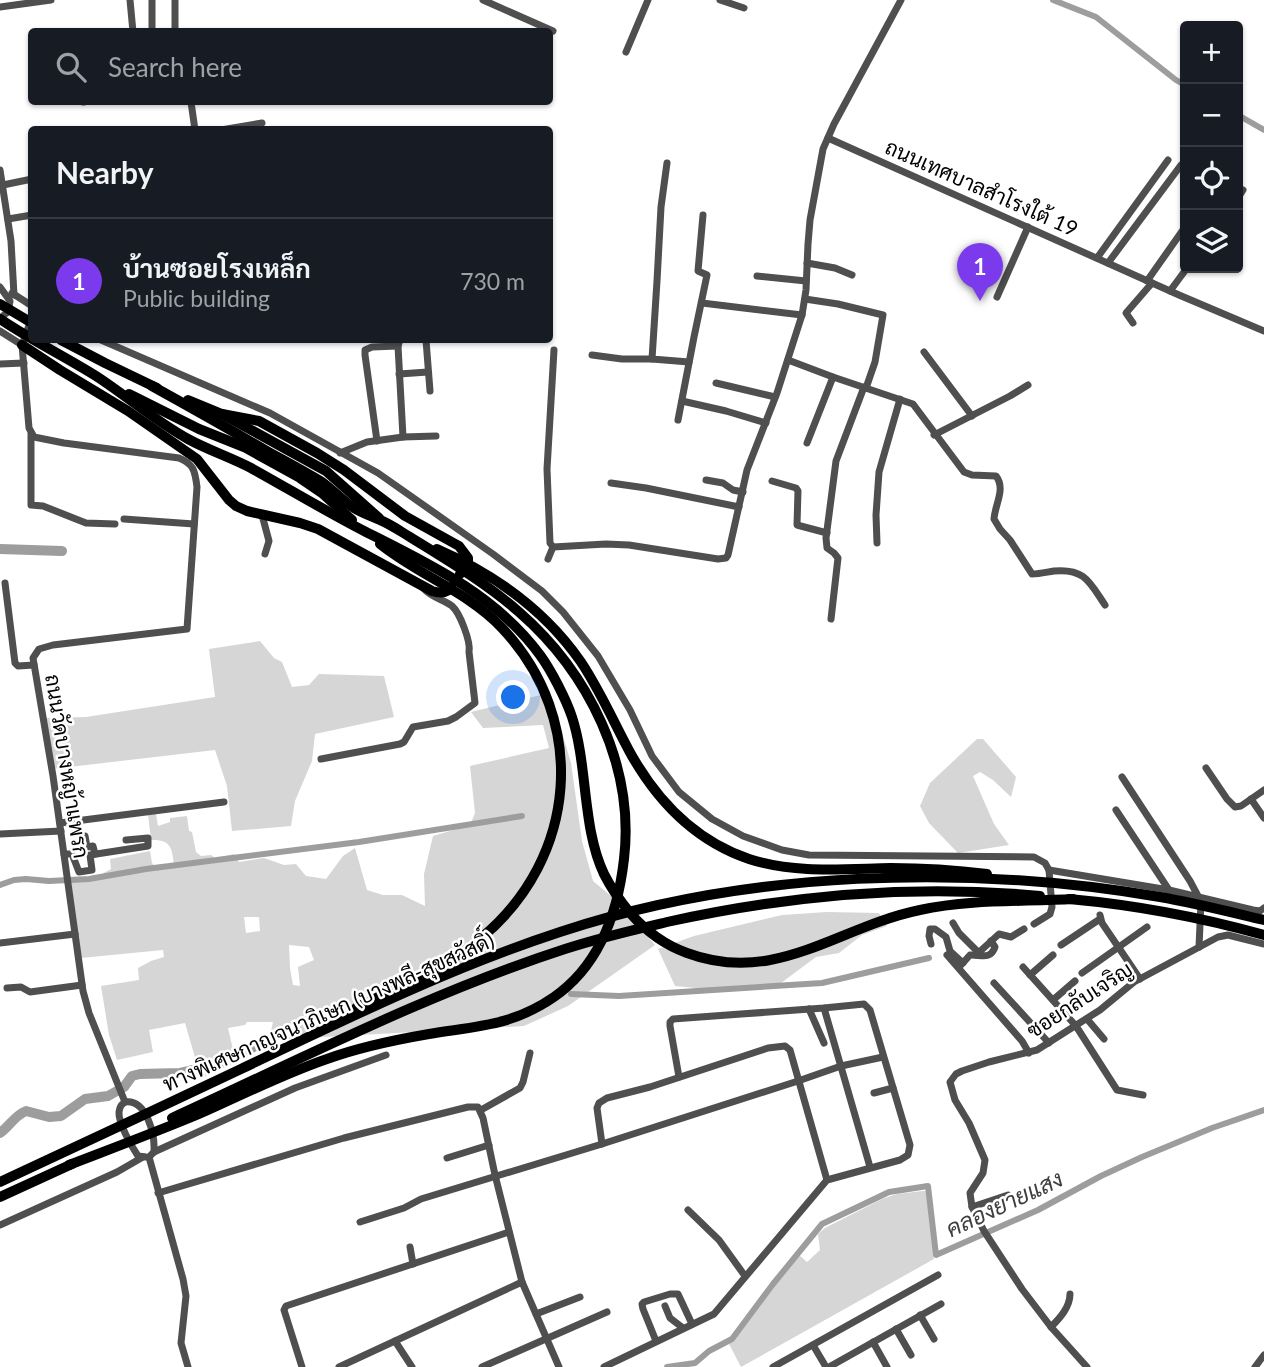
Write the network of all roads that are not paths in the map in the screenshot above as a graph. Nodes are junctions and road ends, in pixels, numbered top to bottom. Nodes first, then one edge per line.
1 (51, 0) edge
2 (130, 0) edge
3 (152, 0) edge
4 (175, 0) edge
5 (483, 0) edge
6 (648, 0) edge
7 (720, 0) edge
8 (901, 0) edge
9 (0, 7) edge
10 (744, 8) dead end
11 (133, 28) edge
12 (152, 28) edge
13 (175, 28) edge
14 (546, 28) edge
15 (626, 52) dead end
16 (191, 105) edge
17 (262, 124) dead end
18 (194, 126) edge
19 (248, 126) edge
20 (826, 143) junction
21 (1168, 160) dead end
22 (667, 163) dead end
23 (1180, 166) edge
24 (0, 170) edge
25 (28, 180) edge
26 (3, 185) junction
27 (703, 215) dead end
28 (28, 216) edge
29 (8, 219) junction
30 (1028, 227) junction
31 (1180, 235) edge
32 (1097, 258) junction
33 (807, 263) junction
34 (1108, 263) junction
35 (1183, 273) edge
36 (852, 275) dead end
37 (757, 276) dead end
38 (806, 281) junction
39 (1149, 282) junction
40 (0, 286) edge
41 (1170, 291) junction
42 (14, 295) junction
43 (997, 297) dead end
44 (805, 299) junction
45 (702, 303) junction
46 (2, 304) edge
47 (28, 304) edge
48 (802, 315) junction
49 (0, 319) edge
50 (28, 320) edge
51 (1133, 323) dead end
52 (28, 328) edge
53 (0, 331) edge
54 (1264, 331) edge
55 (28, 337) edge
56 (38, 343) edge
57 (67, 343) edge
58 (108, 343) edge
59 (399, 343) edge
60 (426, 343) edge
61 (22, 345) junction
62 (554, 350) dead end
63 (924, 352) dead end
64 (592, 355) dead end
65 (652, 359) junction
66 (788, 360) junction
67 (689, 362) junction
68 (24, 363) junction
69 (0, 364) edge
70 (428, 372) junction
71 (399, 374) junction
72 (96, 376) junction
73 (833, 377) junction
74 (716, 383) dead end
75 (1028, 385) dead end
76 (152, 386) junction
77 (865, 388) junction
78 (430, 391) dead end
79 (775, 397) junction
80 (900, 399) junction
81 (682, 401) junction
82 (222, 414) junction
83 (972, 416) junction
84 (678, 420) dead end
85 (766, 423) junction
86 (31, 434) junction
87 (934, 435) junction
88 (436, 436) dead end
89 (403, 438) junction
90 (377, 441) junction
91 (807, 443) dead end
92 (340, 453) junction
93 (706, 480) dead end
94 (772, 481) dead end
95 (611, 484) dead end
96 (743, 492) junction
97 (739, 507) junction
98 (262, 515) junction
99 (124, 519) dead end
100 (382, 521) junction
101 (115, 524) dead end
102 (194, 524) junction
103 (364, 531) junction
104 (827, 533) junction
105 (408, 536) junction
106 (877, 543) dead end
107 (553, 547) junction
108 (265, 554) dead end
109 (548, 559) dead end
110 (5, 583) dead end
111 (419, 584) junction
112 (1105, 605) dead end
113 (831, 619) dead end
114 (34, 664) junction
115 (321, 759) dead end
116 (1206, 768) dead end
117 (1122, 777) dead end
118 (1264, 790) edge
119 (1251, 799) junction
120 (224, 802) dead end
121 (1116, 810) dead end
122 (1264, 818) edge
123 (60, 827) junction
124 (0, 834) edge
125 (85, 836) dead end
126 (126, 840) dead end
127 (64, 854) junction
128 (95, 854) junction
129 (1049, 870) junction
130 (1057, 884) junction
131 (1169, 890) junction
132 (1200, 896) junction
133 (1073, 899) junction
134 (1264, 908) edge
135 (1264, 920) edge
136 (954, 923) dead end
137 (1034, 924) dead end
138 (1147, 927) dead end
139 (1024, 929) dead end
140 (75, 934) junction
141 (1264, 935) edge
142 (0, 943) edge
143 (931, 944) dead end
144 (1264, 944) edge
145 (1061, 945) dead end
146 (1118, 947) junction
147 (1199, 947) junction
148 (978, 954) junction
149 (947, 955) dead end
150 (1053, 955) dead end
151 (961, 966) junction
152 (1023, 967) dead end
153 (1082, 973) dead end
154 (1030, 975) junction
155 (1140, 979) junction
156 (1075, 981) dead end
157 (994, 984) dead end
158 (82, 985) junction
159 (7, 988) dead end
160 (1053, 1000) junction
161 (824, 1008) junction
162 (809, 1009) junction
163 (1087, 1019) junction
164 (1076, 1026) junction
165 (1104, 1039) dead end
166 (302, 1040) junction
167 (824, 1043) dead end
168 (1049, 1043) junction
169 (1029, 1052) junction
170 (530, 1054) dead end
171 (386, 1055) dead end
172 (883, 1057) junction
173 (841, 1066) junction
174 (679, 1077) junction
175 (798, 1081) junction
176 (893, 1088) junction
177 (874, 1094) dead end
178 (1143, 1095) dead end
179 (125, 1102) junction
180 (481, 1110) junction
181 (489, 1144) junction
182 (602, 1144) junction
183 (149, 1155) junction
184 (447, 1158) dead end
185 (69, 1165) junction
186 (870, 1167) junction
187 (495, 1175) junction
188 (827, 1180) junction
189 (0, 1182) edge
190 (158, 1193) junction
191 (1008, 1195) dead end
192 (0, 1197) edge
193 (972, 1207) junction
194 (688, 1210) dead end
195 (360, 1222) dead end
196 (0, 1225) edge
197 (509, 1232) junction
198 (410, 1247) dead end
199 (413, 1264) junction
200 (938, 1275) dead end
201 (745, 1276) junction
202 (522, 1282) junction
203 (1070, 1294) dead end
204 (580, 1297) dead end
205 (941, 1304) dead end
206 (665, 1306) dead end
207 (607, 1312) dead end
208 (536, 1314) junction
209 (920, 1315) junction
210 (692, 1324) junction
211 (1051, 1327) junction
212 (683, 1328) junction
213 (896, 1329) junction
214 (546, 1338) junction
215 (934, 1339) dead end
216 (395, 1340) junction
217 (656, 1341) junction
218 (873, 1342) junction
219 (813, 1345) junction
220 (1264, 1354) edge
221 (911, 1355) dead end
222 (188, 1367) edge
223 (302, 1367) edge
224 (338, 1367) edge
225 (412, 1367) edge
226 (482, 1367) edge
227 (559, 1367) edge
228 (604, 1367) edge
229 (773, 1367) edge
230 (827, 1367) edge
231 (887, 1367) edge
232 (1087, 1367) edge
233 (1255, 1367) edge

1 - 9 street
2 - 11 street
3 - 12 street
4 - 13 street
5 - 14 street
6 - 15 street
7 - 10 street
8 - 20 street
16 - 18 street
17 - 19 street
20 - 30 street, ถนนเทศบาลสำโรงใต้ 19
20 - 33 street
21 - 32 street
22 - 65 street
23 - 34 street
24 - 26 street
25 - 26 street
26 - 29 street
27 - 45 street
28 - 29 street
29 - 42 street
30 - 32 street, ถนนเทศบาลสำโรงใต้ 19
30 - 43 street
31 - 39 street
32 - 34 street, ถนนเทศบาลสำโรงใต้ 19
33 - 36 street
33 - 38 street
34 - 39 street, ถนนเทศบาลสำโรงใต้ 19
35 - 41 street
37 - 38 street
38 - 44 street
39 - 41 street, ถนนเทศบาลสำโรงใต้ 19
39 - 51 street
40 - 42 street
40 - 49 street
41 - 54 street, ถนนเทศบาลสำโรงใต้ 19
42 - 47 street
44 - 48 street
44 - 77 street
45 - 48 street
45 - 67 street
46 - 50 highway
48 - 66 street
49 - 55 highway
52 - 61 street
53 - 61 street
56 - 72 highway
57 - 76 highway
58 - 92 street
59 - 71 street
59 - 90 street
60 - 70 street
61 - 68 street
61 - 98 highway
62 - 107 street
63 - 83 street
64 - 65 street
65 - 67 street
66 - 73 street
66 - 79 street
67 - 81 street
68 - 69 street
68 - 86 street
70 - 71 street
70 - 78 street
71 - 89 street
72 - 103 highway
72 - 103 highway
73 - 77 street
73 - 91 street
74 - 79 street
75 - 83 street
76 - 82 highway
76 - 100 highway
77 - 80 street
77 - 104 street
79 - 85 street
80 - 87 street
80 - 106 street
81 - 84 street
81 - 85 street
82 - 100 highway
82 - 111 highway
83 - 87 street
85 - 96 street
86 - 101 street
86 - 102 street, ถนนวัดบางหญ้าแพรก
87 - 112 street
88 - 89 street
89 - 90 street
90 - 92 street
92 - 129 street
93 - 96 street
94 - 104 street
95 - 97 street
96 - 97 street
97 - 107 street
98 - 108 street
98 - 111 highway
99 - 102 street
100 - 105 highway
102 - 114 street, ถนนวัดบางหญ้าแพรก
103 - 133 highway
103 - 166 highway
104 - 113 street
105 - 130 highway
105 - 185 highway
107 - 109 street
110 - 114 street
111 - 115 street
114 - 123 street, ถนนวัดบางหญ้าแพรก
116 - 119 street
117 - 132 street
118 - 119 street
119 - 122 street
120 - 123 street
121 - 131 street
123 - 124 street
123 - 127 street, ถนนวัดบางหญ้าแพรก
125 - 128 street
126 - 128 street
127 - 128 street
127 - 140 street, ถนนวัดบางหญ้าแพรก
129 - 131 street
129 - 137 street
130 - 135 highway, ทางพิเศษกาญจนาภิเษก (บางพลี-สุขสวัสดิ์)
130 - 166 highway, ทางพิเศษกาญจนาภิเษก (บางพลี-สุขสวัสดิ์)
131 - 132 street
132 - 134 street
132 - 147 street
133 - 141 highway, ทางพิเศษกาญจนาภิเษก (บางพลี-สุขสวัสดิ์)
133 - 185 highway, ทางพิเศษกาญจนาภิเษก (บางพลี-สุขสวัสดิ์)
136 - 148 street
138 - 146 street
139 - 148 street
140 - 142 street
140 - 158 street, ถนนวัดบางหญ้าแพรก
143 - 151 street
144 - 147 street, ซอยกลับเจริญ
145 - 146 street
146 - 153 street
146 - 155 street
147 - 155 street, ซอยกลับเจริญ
148 - 151 street
149 - 151 street
150 - 154 street
151 - 169 street
152 - 154 street
154 - 160 street
155 - 163 street, ซอยกลับเจริญ
156 - 160 street
157 - 168 street
158 - 159 street
158 - 179 street, ถนนวัดบางหญ้าแพรก
160 - 164 street
161 - 162 street
161 - 172 street
161 - 173 street
162 - 167 street
162 - 174 street
163 - 164 street, ซอยกลับเจริญ
163 - 165 street
164 - 168 street, ซอยกลับเจริญ
164 - 178 street
166 - 189 highway, ทางพิเศษกาญจนาภิเษก (บางพลี-สุขสวัสดิ์)
168 - 169 street, ซอยกลับเจริญ
169 - 193 street, ซอยกลับเจริญ
170 - 180 street
171 - 183 street
172 - 173 street
172 - 176 street
173 - 175 street
173 - 186 street
174 - 175 street
174 - 182 street
175 - 182 street
175 - 188 street
176 - 177 street
176 - 186 street
179 - 183 street, ถนนวัดบางหญ้าแพรก
179 - 183 street, ถนนวัดบางหญ้าแพรก
180 - 181 street
180 - 190 street
181 - 184 street
181 - 187 street
182 - 187 street
183 - 190 street, ถนนวัดบางหญ้าแพรก
183 - 196 street
185 - 192 highway, ทางพิเศษกาญจนาภิเษก (บางพลี-สุขสวัสดิ์)
186 - 188 street
187 - 195 street
187 - 197 street
188 - 201 street
190 - 222 street, ถนนวัดบางหญ้าแพรก
191 - 193 street
193 - 211 street
194 - 201 street
197 - 199 street
197 - 202 street
198 - 199 street
199 - 223 street
200 - 219 street
201 - 210 street
202 - 208 street
202 - 216 street
203 - 211 street
204 - 208 street
205 - 209 street
206 - 212 street
207 - 214 street
208 - 214 street
209 - 213 street
209 - 215 street
210 - 212 street
210 - 217 street
211 - 232 street
212 - 217 street
213 - 218 street
213 - 221 street
214 - 226 street
214 - 227 street
216 - 224 street
216 - 225 street
217 - 228 street
218 - 230 street
218 - 231 street
219 - 229 street
219 - 230 street
220 - 233 street

